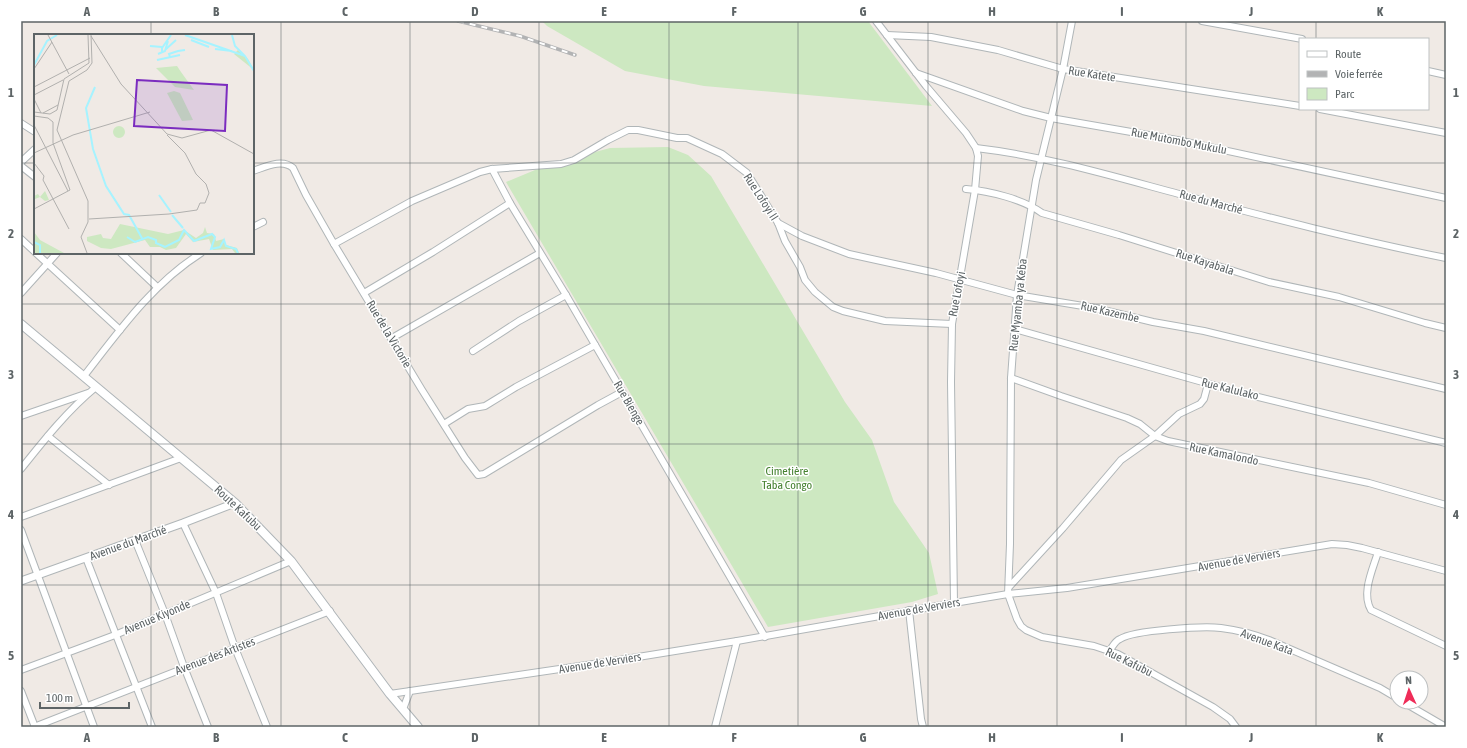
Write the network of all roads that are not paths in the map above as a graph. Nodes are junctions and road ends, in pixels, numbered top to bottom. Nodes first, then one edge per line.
1 (876, 21) edge
2 (1072, 21) edge
3 (1202, 21) edge
4 (887, 35) junction
5 (1299, 38) edge
6 (1063, 69) junction
7 (1429, 71) edge
8 (916, 73) junction
9 (1446, 75) edge
10 (1299, 106) edge
11 (1325, 110) edge
12 (1050, 118) junction
13 (21, 123) edge
14 (34, 131) edge
15 (1446, 132) edge
16 (976, 148) junction
17 (34, 150) edge
18 (1041, 158) junction
19 (21, 162) edge
20 (21, 166) edge
21 (492, 169) junction
22 (254, 171) edge
23 (34, 176) edge
24 (966, 189) dead end
25 (976, 190) junction
26 (1446, 198) edge
27 (510, 203) junction
28 (1032, 206) junction
29 (263, 222) dead end
30 (778, 224) junction
31 (254, 226) edge
32 (21, 240) edge
33 (334, 244) junction
34 (34, 250) edge
35 (540, 253) junction
36 (38, 254) edge
37 (56, 254) edge
38 (122, 254) edge
39 (200, 254) edge
40 (1446, 258) edge
41 (48, 263) junction
42 (960, 279) junction
43 (157, 287) junction
44 (21, 293) edge
45 (364, 293) junction
46 (566, 295) junction
47 (1018, 295) junction
48 (21, 324) edge
49 (952, 324) junction
50 (1446, 328) edge
51 (1015, 329) junction
52 (120, 330) junction
53 (392, 338) junction
54 (595, 345) junction
55 (473, 351) dead end
56 (84, 376) junction
57 (1011, 378) junction
58 (1208, 384) junction
59 (93, 389) junction
60 (1446, 389) edge
61 (622, 392) junction
62 (21, 416) edge
63 (444, 424) junction
64 (48, 436) junction
65 (1155, 436) junction
66 (1446, 444) edge
67 (181, 458) junction
68 (21, 469) edge
69 (109, 485) junction
70 (235, 503) junction
71 (1446, 505) edge
72 (21, 517) edge
73 (183, 523) junction
74 (21, 530) edge
75 (135, 540) junction
76 (1378, 552) junction
77 (86, 558) junction
78 (291, 561) junction
79 (1446, 571) edge
80 (38, 575) junction
81 (21, 581) edge
82 (1009, 587) junction
83 (216, 593) junction
84 (1008, 594) junction
85 (954, 603) junction
86 (909, 610) junction
87 (330, 611) junction
88 (165, 614) junction
89 (115, 635) junction
90 (765, 636) junction
91 (737, 642) junction
92 (1446, 646) edge
93 (235, 648) junction
94 (1110, 650) junction
95 (67, 653) junction
96 (184, 667) junction
97 (21, 670) edge
98 (137, 686) junction
99 (21, 691) edge
100 (410, 691) junction
101 (1389, 693) edge
102 (390, 694) junction
103 (86, 706) junction
104 (403, 709) junction
105 (1416, 710) edge
106 (35, 727) edge
107 (94, 727) edge
108 (152, 727) edge
109 (208, 727) edge
110 (267, 727) edge
111 (418, 727) edge
112 (715, 727) edge
113 (923, 727) edge
114 (1236, 727) edge
115 (1446, 727) edge

1 - 4 street
2 - 6 street, Rue Myamba ya Keba
3 - 5 street
4 - 6 street, Rue Katete
4 - 8 street
6 - 10 street, Rue Katete
6 - 12 street, Rue Myamba ya Keba
7 - 9 street
8 - 12 street, Rue Mutombo Mukulu
8 - 16 street
11 - 15 street
12 - 18 street, Rue Myamba ya Keba
12 - 26 street, Rue Mutombo Mukulu
13 - 14 street
16 - 18 street, Rue du Marché
16 - 25 street, Rue Lofoyi
17 - 19 street
18 - 28 street, Rue Myamba ya Keba
18 - 40 street, Rue du Marché
20 - 23 street
21 - 27 street, Rue Bienge
21 - 30 street, Rue Lofoyi II
21 - 33 street, Rue Lofoyi II
22 - 33 street, Rue de la Victorie
24 - 25 street, Rue Kayabala
25 - 28 street, Rue Kayabala
25 - 42 street, Rue Lofoyi
27 - 35 street, Rue Bienge
27 - 45 street
28 - 47 street, Rue Myamba ya Keba
28 - 50 street, Rue Kayabala
29 - 31 street
30 - 42 street, Rue Kazembe
30 - 49 street, Rue Lofoyi II
32 - 34 street
33 - 45 street, Rue de la Victorie
35 - 46 street, Rue Bienge
35 - 53 street
36 - 41 street
37 - 41 street
38 - 43 street
39 - 43 street
41 - 44 street
41 - 52 street
42 - 47 street, Rue Kazembe
42 - 49 street, Rue Lofoyi
43 - 52 street
45 - 53 street, Rue de la Victorie
46 - 54 street, Rue Bienge
46 - 55 street
47 - 51 street, Rue Myamba ya Keba
47 - 60 street, Rue Kazembe
48 - 56 main road, Route Kafubu
49 - 85 street, Rue Lofoyi
51 - 57 street, Rue Myamba ya Keba
51 - 58 street, Rue Kalulako
52 - 56 street
53 - 63 street, Rue de la Victorie
54 - 61 street, Rue Bienge
54 - 63 street
56 - 59 main road, Route Kafubu
57 - 65 street, Rue Kamalondo
57 - 82 street, Rue Myamba ya Keba
58 - 65 street
58 - 66 street, Rue Kalulako
59 - 62 street
59 - 64 street
59 - 67 main road, Route Kafubu
61 - 63 street, Rue de la Victorie
61 - 90 street, Rue Bienge
64 - 68 street
64 - 69 street
65 - 71 street, Rue Kamalondo
65 - 82 street
67 - 69 street
67 - 70 main road, Route Kafubu
69 - 72 street
70 - 73 street, Avenue du Marché
70 - 78 main road, Route Kafubu
73 - 75 street, Avenue du Marché
73 - 83 street
74 - 80 street
75 - 77 street, Avenue du Marché
75 - 88 street
76 - 79 street, Avenue de Verviers
76 - 84 street, Avenue de Verviers
76 - 92 street
77 - 80 street, Avenue du Marché
77 - 89 street
78 - 83 street, Avenue Kiyonde
78 - 87 main road, Route Kafubu
80 - 81 street, Avenue du Marché
80 - 95 street
82 - 84 street, Rue Myamba ya Keba
83 - 88 street, Avenue Kiyonde
83 - 93 street
84 - 85 street, Avenue de Verviers
84 - 94 street, Rue Kafubu
85 - 86 street, Avenue de Verviers
86 - 90 street, Avenue de Verviers
86 - 113 street
87 - 93 street, Avenue des Artistes
87 - 102 main road, Route Kafubu
88 - 89 street, Avenue Kiyonde
88 - 96 street
89 - 95 street, Avenue Kiyonde
89 - 98 street
90 - 91 street, Avenue de Verviers
91 - 100 street, Avenue de Verviers
91 - 112 street
93 - 96 street, Avenue des Artistes
93 - 110 street
94 - 101 street, Avenue Kata
94 - 114 street, Rue Kafubu
95 - 97 street, Avenue Kiyonde
95 - 103 street
96 - 98 street, Avenue des Artistes
96 - 109 street
98 - 103 street, Avenue des Artistes
98 - 108 street
99 - 106 street
100 - 102 street, Avenue de Verviers
100 - 104 street
102 - 104 main road, Route Kafubu
103 - 106 street, Avenue des Artistes
103 - 107 street
104 - 111 main road, Route Kafubu
105 - 115 street

